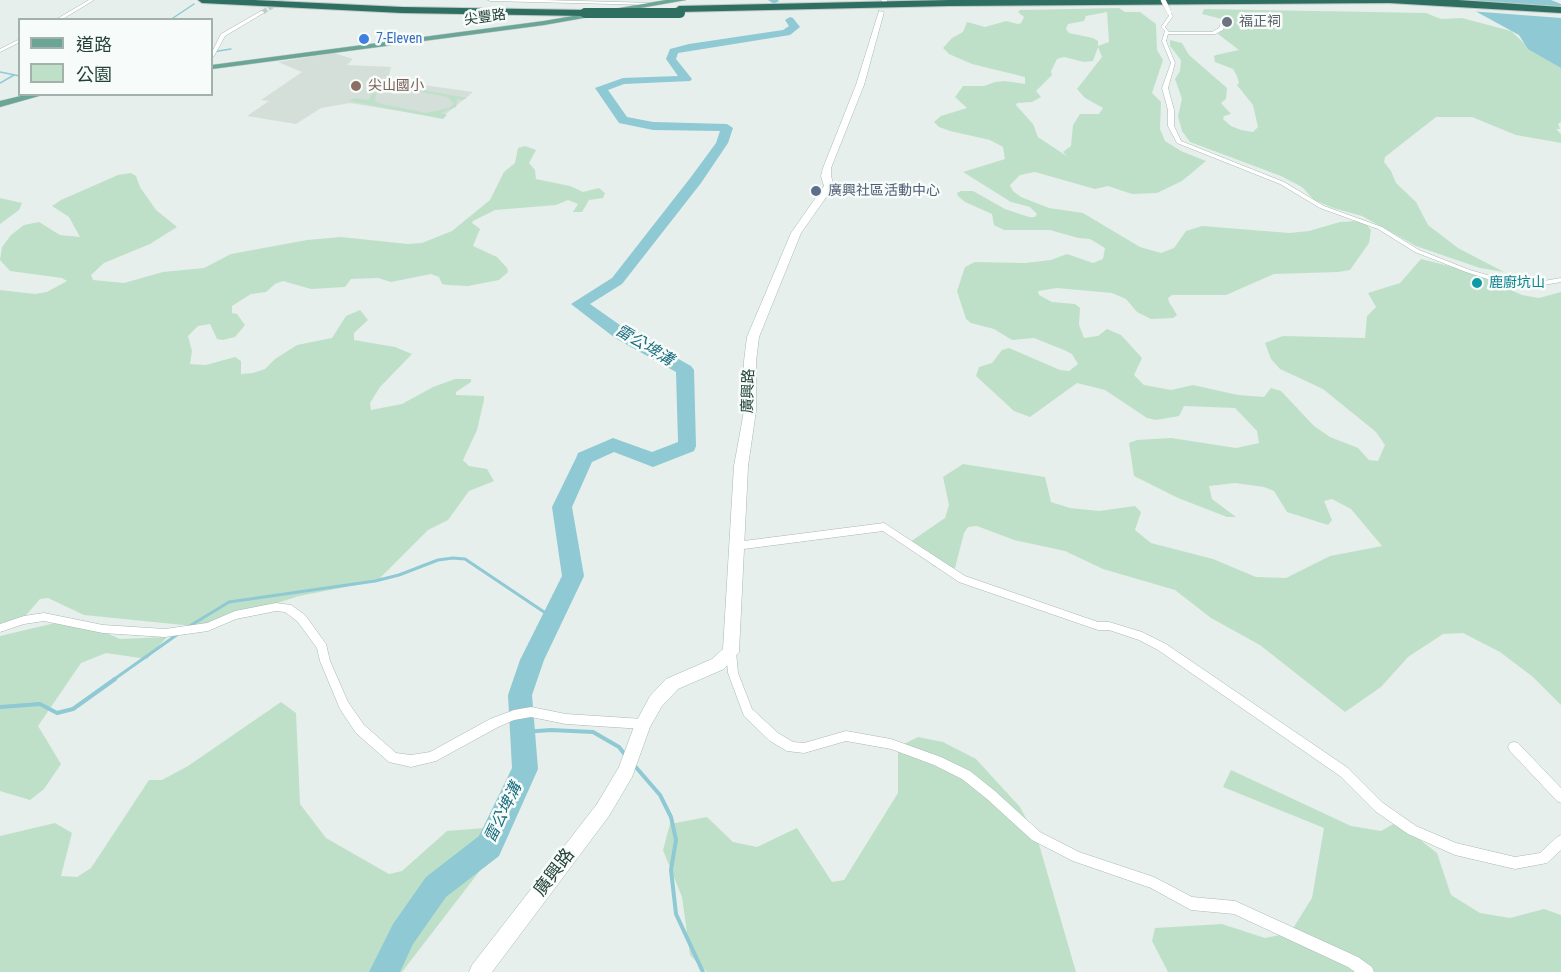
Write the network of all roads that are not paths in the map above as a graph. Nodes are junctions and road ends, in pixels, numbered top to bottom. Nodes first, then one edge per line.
1 (92, 0) edge
2 (202, 0) edge
3 (276, 0) edge
4 (490, 0) edge
5 (561, 0) edge
6 (1163, 0) edge
7 (1390, 3) edge
8 (654, 4) junction
9 (883, 5) edge
10 (680, 7) edge
11 (588, 11) junction
12 (263, 12) tunnel mouth
13 (1561, 12) edge
14 (60, 18) edge
15 (1225, 19) dead end
16 (1167, 33) junction
17 (18, 41) edge
18 (0, 49) edge
19 (213, 53) edge
20 (213, 67) edge
21 (34, 96) edge
22 (0, 104) edge
23 (1561, 280) edge
24 (736, 546) junction
25 (0, 628) edge
26 (731, 652) junction
27 (643, 724) junction
28 (1514, 747) dead end
29 (1561, 797) edge
30 (1561, 841) edge
31 (479, 972) edge
32 (1367, 972) edge

1 - 14 street
2 - 11 highway
3 - 11 highway
4 - 5 street
5 - 8 street
6 - 16 street, bridge
7 - 10 highway
7 - 10 highway
7 - 13 highway
8 - 10 main road, 尖豐路
8 - 20 main road, 尖豐路
9 - 24 street, 廣興路
10 - 11 highway, bridge
12 - 19 street
15 - 16 street
16 - 23 street
17 - 18 street
21 - 22 main road
24 - 26 street, 廣興路
24 - 30 street
25 - 27 street
26 - 27 street
26 - 32 street
27 - 31 street, 廣興路
28 - 29 street

